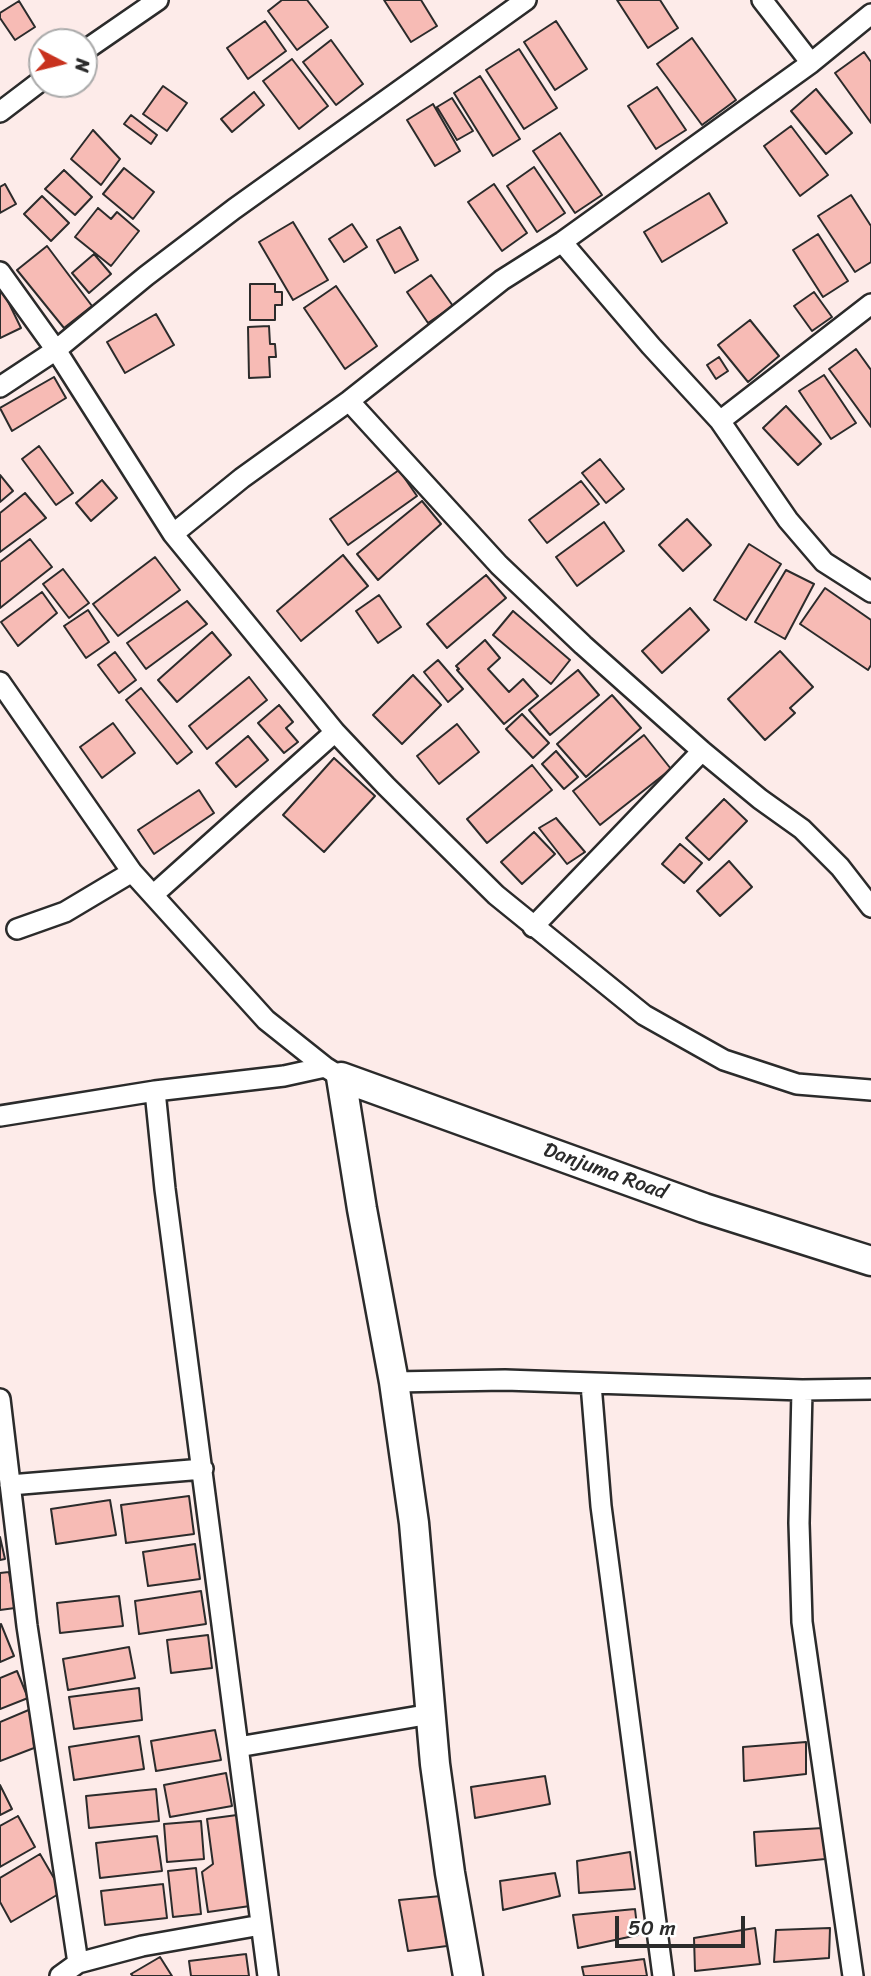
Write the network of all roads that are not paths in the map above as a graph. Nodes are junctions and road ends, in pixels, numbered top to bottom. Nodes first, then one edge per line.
1 (526, 0) edge
2 (762, 0) edge
3 (155, 1) edge
4 (871, 14) edge
5 (98, 41) edge
6 (811, 63) junction
7 (28, 91) edge
8 (0, 112) edge
9 (562, 242) junction
10 (0, 272) edge
11 (871, 304) edge
12 (56, 350) junction
13 (0, 387) edge
14 (349, 401) junction
15 (720, 421) junction
16 (173, 534) junction
17 (869, 589) edge
18 (0, 682) edge
19 (335, 732) junction
20 (702, 751) junction
21 (132, 872) junction
22 (153, 895) junction
23 (871, 907) edge
24 (533, 926) junction
25 (17, 929) dead end
26 (333, 1072) junction
27 (871, 1090) edge
28 (155, 1091) junction
29 (0, 1116) edge
30 (871, 1261) edge
31 (394, 1382) junction
32 (591, 1384) junction
33 (871, 1389) edge
34 (802, 1390) junction
35 (0, 1399) edge
36 (203, 1469) junction
37 (7, 1498) edge
38 (431, 1714) junction
39 (238, 1747) junction
40 (261, 1925) junction
41 (78, 1964) junction
42 (60, 1976) edge
43 (268, 1976) edge
44 (468, 1976) edge
45 (663, 1976) edge
46 (853, 1976) edge

1 - 12 street
2 - 6 street
3 - 5 street
4 - 6 street
6 - 9 street
7 - 8 street
9 - 14 street
9 - 15 street
10 - 12 street
11 - 15 street
12 - 13 street
12 - 16 street
14 - 16 street
14 - 20 street
15 - 17 street
16 - 19 street
18 - 21 street
19 - 22 street
19 - 24 street
20 - 23 street
20 - 24 street
21 - 22 street
21 - 25 street
22 - 26 street
24 - 27 street
26 - 28 street
26 - 30 street, Danjuma Road
26 - 31 street
28 - 29 street
28 - 36 street
31 - 32 street
31 - 38 street
32 - 34 street
32 - 45 street
33 - 34 street
34 - 46 street
35 - 37 street
36 - 37 street
36 - 39 street
37 - 41 street
38 - 39 street
38 - 44 street
39 - 40 street
40 - 41 street
40 - 43 street
41 - 42 street

